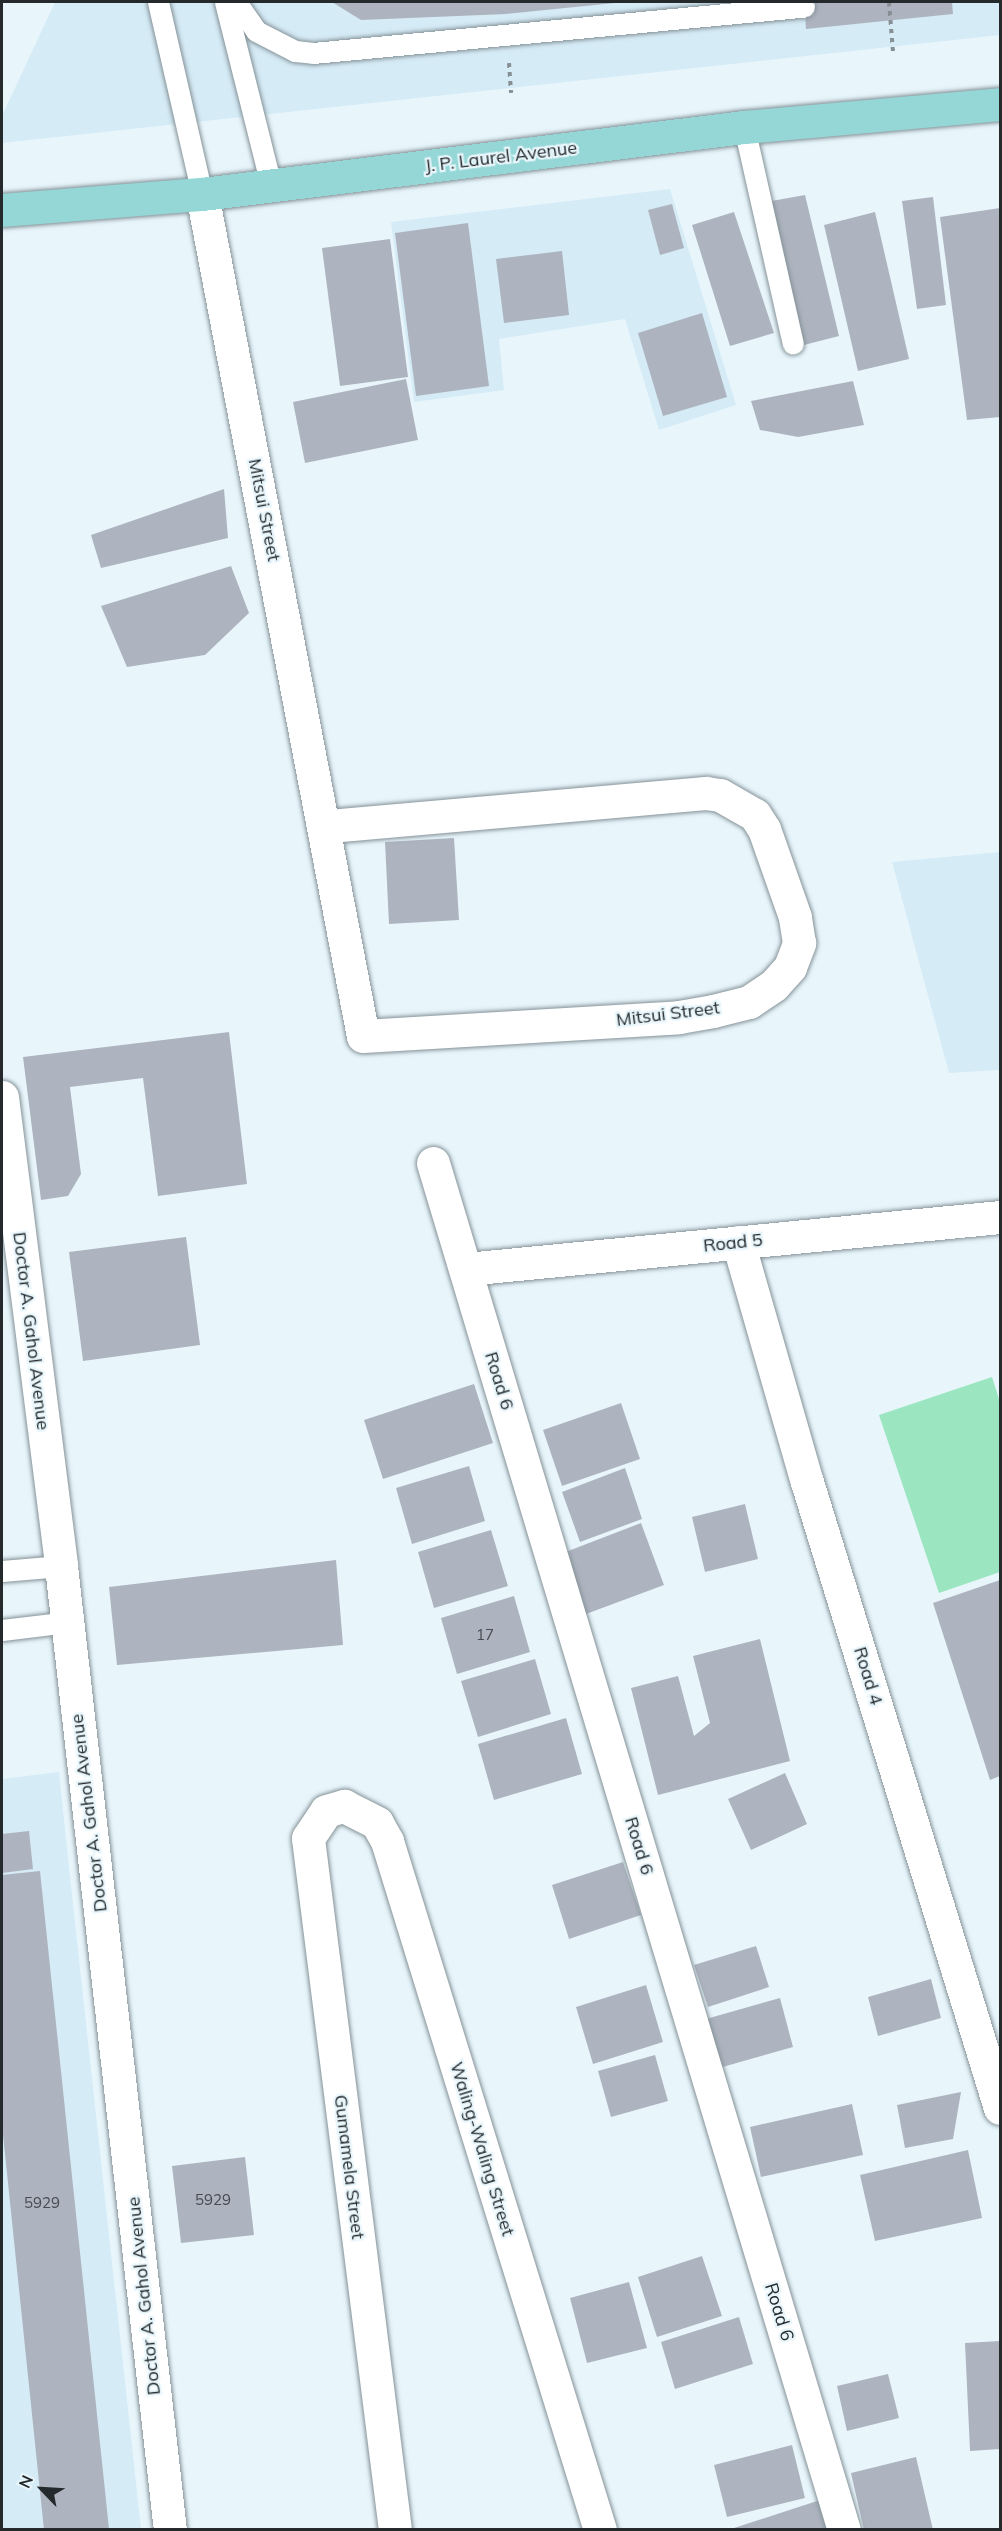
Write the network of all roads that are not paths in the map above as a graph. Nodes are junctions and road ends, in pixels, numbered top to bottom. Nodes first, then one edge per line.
1 (158, 2) edge
2 (225, 2) edge
3 (236, 2) edge
4 (804, 7) dead end
5 (1000, 104) edge
6 (744, 127) junction
7 (271, 185) junction
8 (202, 194) junction
9 (2, 210) edge
10 (793, 344) dead end
11 (325, 826) junction
12 (2, 1097) edge
13 (433, 1163) dead end
14 (1000, 1217) edge
15 (738, 1242) junction
16 (466, 1269) junction
17 (61, 1566) junction
18 (2, 1571) edge
19 (68, 1622) junction
20 (2, 1630) edge
21 (326, 1810) joint
22 (1000, 2108) edge
23 (170, 2529) edge
24 (395, 2529) edge
25 (600, 2529) edge
26 (844, 2529) edge

1 - 8 lane
2 - 7 lane
3 - 4 lane
5 - 6 main road, J. P. Laurel Avenue
6 - 7 main road, J. P. Laurel Avenue
6 - 10 lane
7 - 8 main road, J. P. Laurel Avenue
8 - 9 main road, J. P. Laurel Avenue
8 - 11 street, Mitsui Street
11 - 11 street, Mitsui Street
12 - 17 street, Doctor A. Gahol Avenue
13 - 16 street, Road 6
14 - 15 street, Road 5
15 - 16 street, Road 5
15 - 22 street, Road 4
16 - 26 street, Road 6
17 - 18 lane
17 - 19 street, Doctor A. Gahol Avenue
19 - 20 lane
19 - 23 street, Doctor A. Gahol Avenue
21 - 24 street, Gumamela Street
21 - 25 street, Waling-Waling Street

